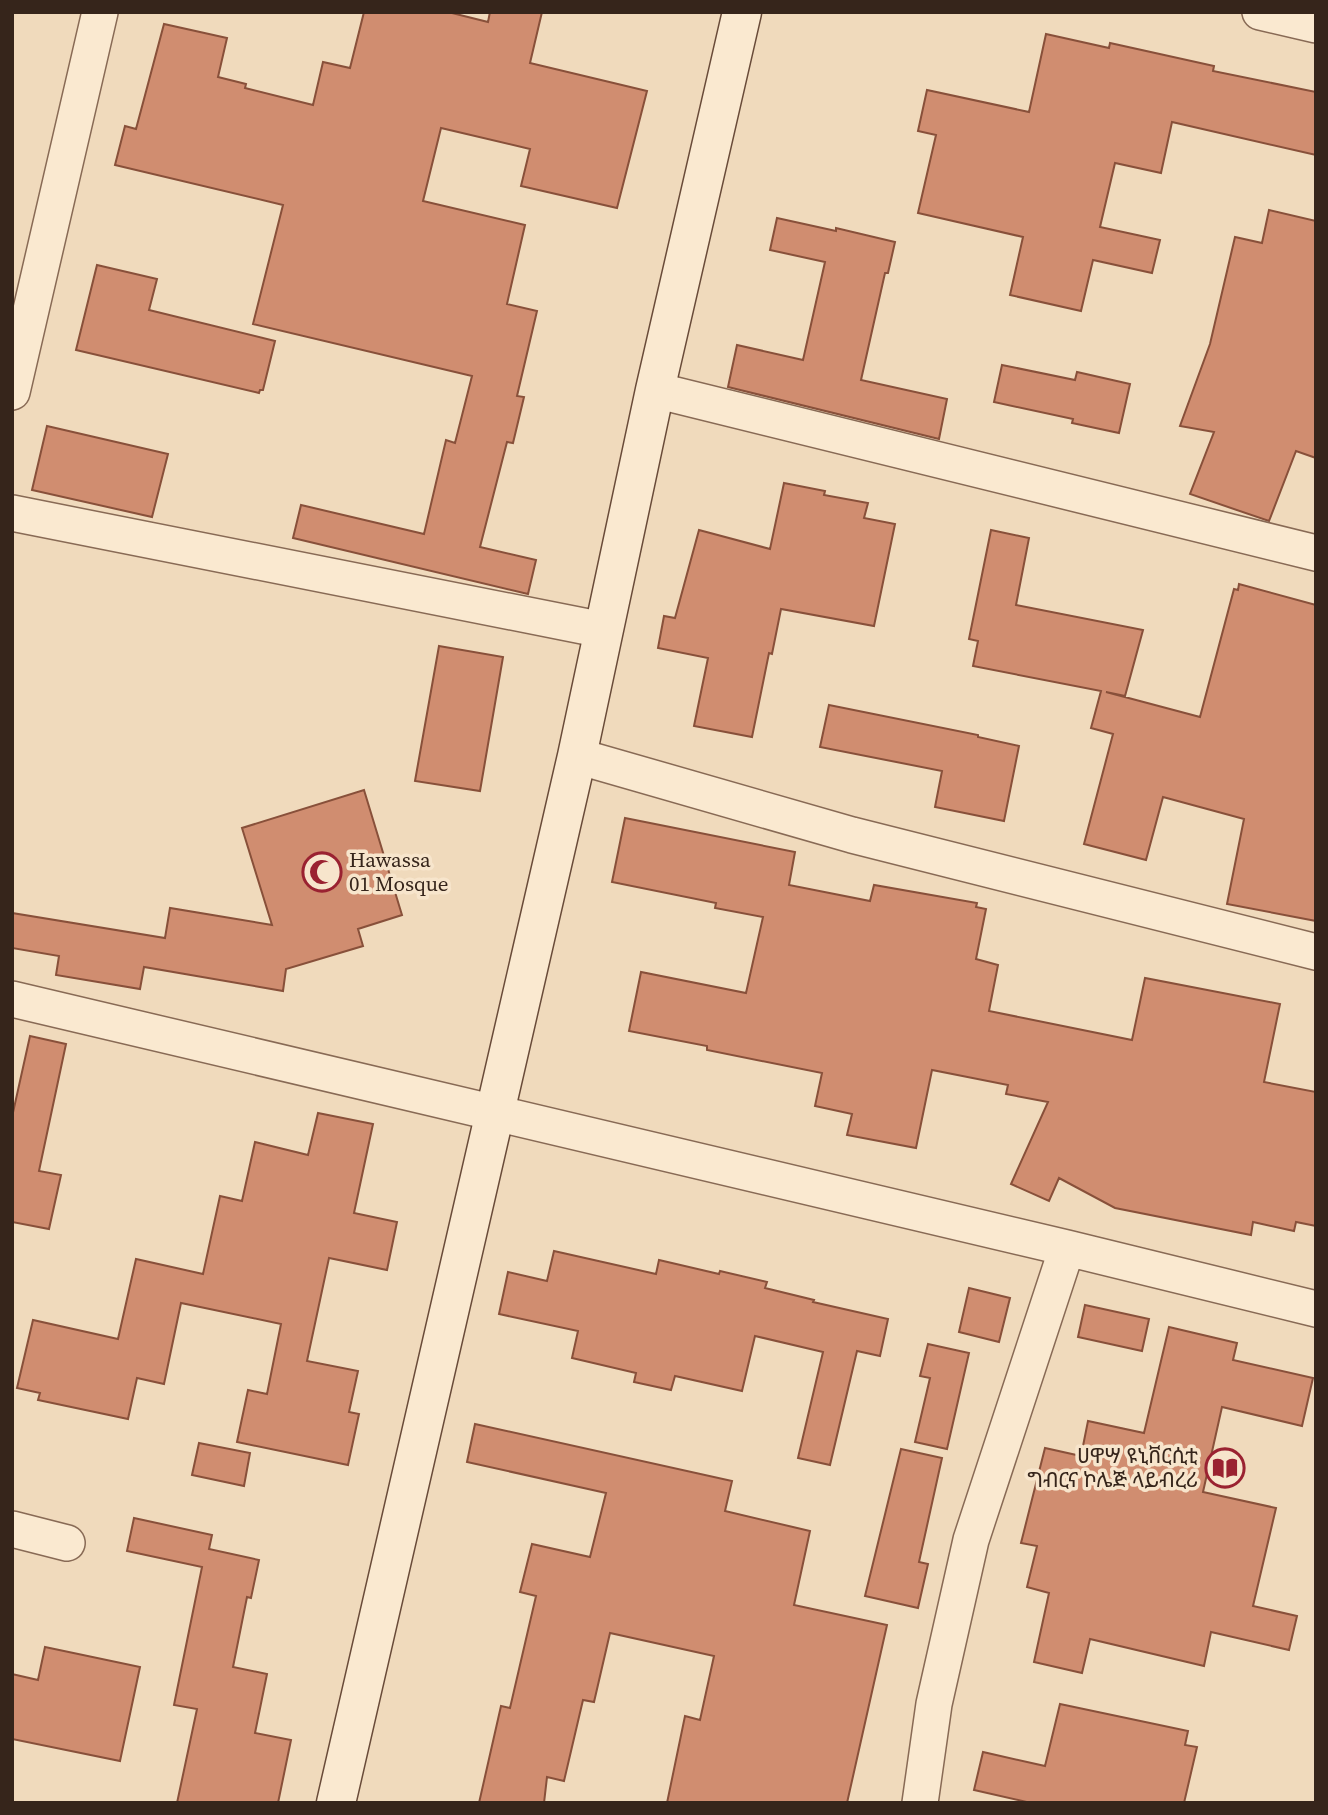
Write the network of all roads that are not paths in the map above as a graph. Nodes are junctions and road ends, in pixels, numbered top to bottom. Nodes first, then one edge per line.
1 (100, 12) edge
2 (741, 12) edge
3 (1260, 12) edge
4 (1316, 25) edge
5 (21, 318) edge
6 (655, 390) junction
7 (12, 392) edge
8 (12, 513) edge
9 (1316, 553) edge
10 (603, 629) junction
11 (577, 756) junction
12 (1316, 952) edge
13 (12, 999) edge
14 (496, 1113) junction
15 (1067, 1248) junction
16 (1316, 1309) edge
17 (12, 1530) edge
18 (67, 1543) dead end
19 (335, 1803) edge
20 (919, 1803) edge

1 - 5 street
2 - 6 street
3 - 4 street
5 - 7 street
6 - 9 street
6 - 10 street
8 - 10 street
10 - 11 street
11 - 12 street
11 - 14 street
13 - 14 street
14 - 15 street
14 - 19 street
15 - 16 street
15 - 20 street
17 - 18 street

